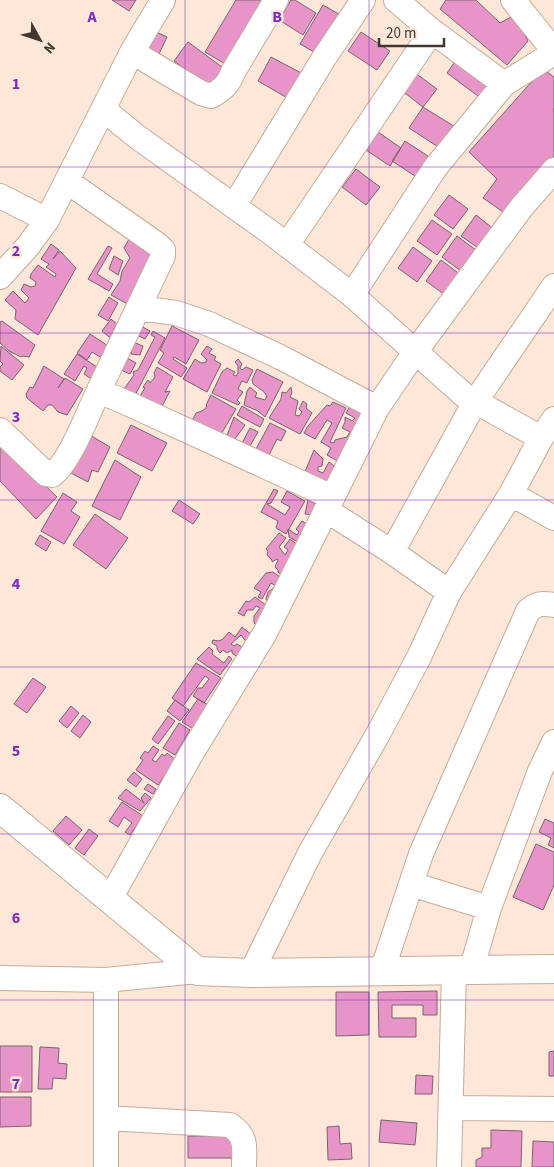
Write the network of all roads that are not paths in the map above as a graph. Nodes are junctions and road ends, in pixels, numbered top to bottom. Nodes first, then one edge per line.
1 (163, 0) edge
2 (276, 0) edge
3 (363, 0) edge
4 (396, 0) edge
5 (514, 0) edge
6 (432, 31) junction
7 (132, 52) junction
8 (554, 52) edge
9 (504, 84) junction
10 (103, 109) junction
11 (554, 170) edge
12 (68, 182) junction
13 (0, 196) edge
14 (234, 206) junction
15 (47, 220) junction
16 (288, 245) junction
17 (0, 277) edge
18 (352, 295) junction
19 (550, 300) edge
20 (139, 308) junction
21 (415, 352) junction
22 (98, 392) junction
23 (475, 402) junction
24 (377, 408) junction
25 (548, 428) edge
26 (0, 430) edge
27 (511, 494) junction
28 (329, 504) junction
29 (554, 518) edge
30 (392, 552) junction
31 (449, 592) junction
32 (554, 606) edge
33 (554, 742) edge
34 (547, 776) edge
35 (0, 808) edge
36 (411, 884) junction
37 (110, 900) junction
38 (489, 908) junction
39 (554, 969) edge
40 (197, 971) junction
41 (382, 971) junction
42 (462, 971) junction
43 (251, 973) junction
44 (0, 978) edge
45 (106, 980) junction
46 (451, 1108) junction
47 (554, 1109) edge
48 (106, 1118) junction
49 (106, 1167) edge
50 (244, 1167) edge
51 (450, 1167) edge

1 - 7 street
2 - 7 street
3 - 14 street
4 - 6 street
5 - 8 street
6 - 9 street
6 - 16 street
7 - 10 street
8 - 9 street
9 - 18 street
10 - 12 street
10 - 14 street
11 - 21 street
12 - 15 street
12 - 20 street
13 - 15 street
14 - 16 street
15 - 17 street
16 - 18 street
18 - 21 street
19 - 23 street
20 - 22 street
20 - 24 street
21 - 23 street
21 - 24 street
22 - 26 street
22 - 28 street
23 - 25 street
23 - 30 street
24 - 28 street
25 - 27 street
27 - 29 street
27 - 31 street
28 - 30 street
28 - 37 street
30 - 31 street
31 - 43 street
32 - 36 street
33 - 34 street
34 - 38 street
35 - 37 street
36 - 38 street
36 - 41 street
37 - 40 street
38 - 42 street
39 - 42 street
40 - 43 street
40 - 45 street
41 - 42 street
41 - 43 street
42 - 46 street
44 - 45 street
45 - 48 street
46 - 47 street
46 - 51 street
48 - 49 street
48 - 50 street

